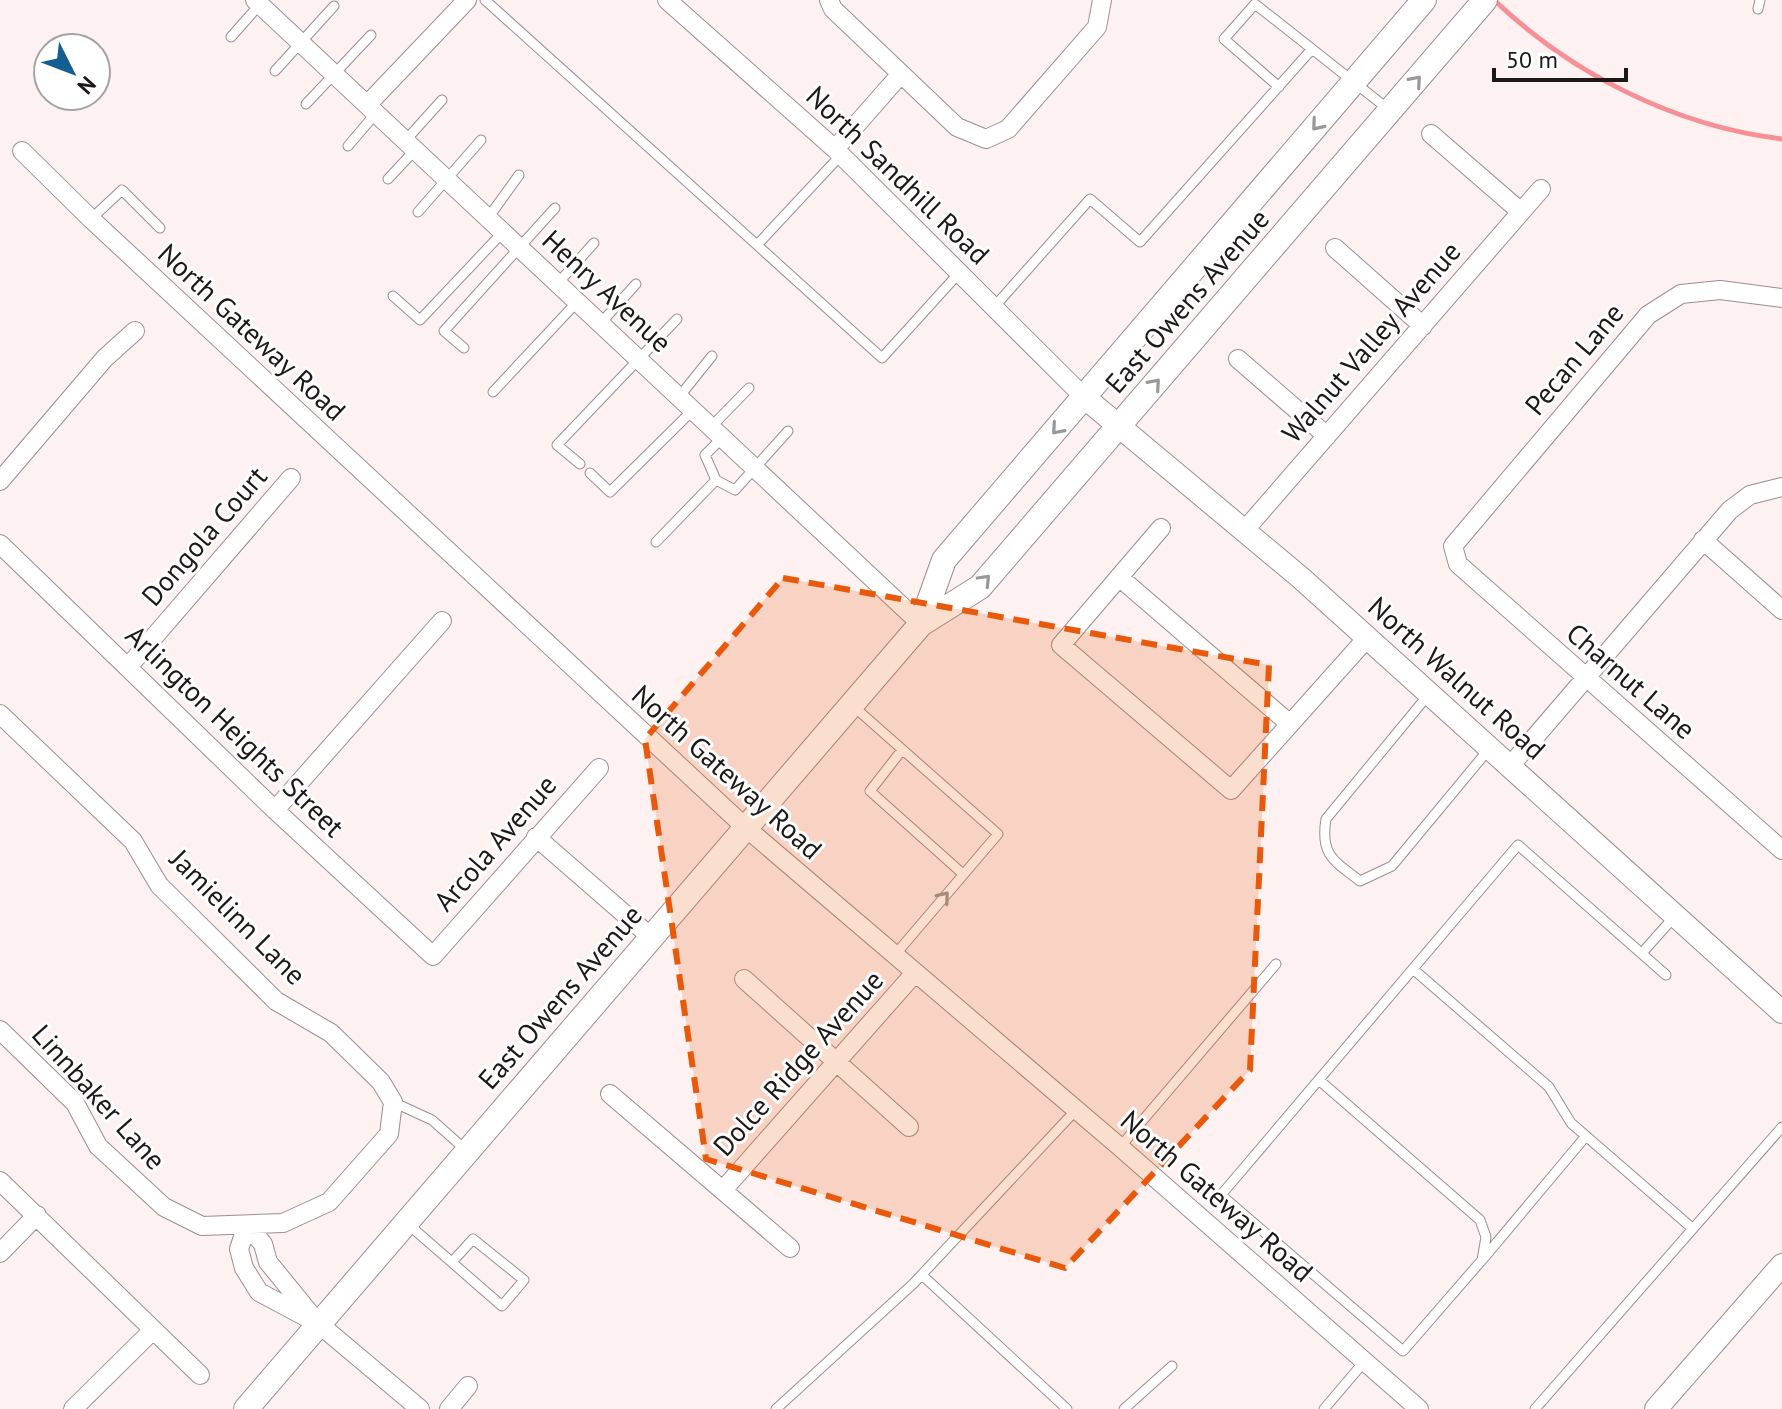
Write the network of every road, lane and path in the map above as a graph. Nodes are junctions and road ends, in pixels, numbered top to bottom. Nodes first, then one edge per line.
1 (467, 0) edge
2 (485, 0) edge
3 (829, 0) edge
4 (1102, 0) edge
5 (1424, 0) edge
6 (1485, 0) edge
7 (259, 1) edge
8 (673, 2) edge
9 (334, 6) dead end
10 (371, 35) dead end
11 (231, 37) dead end
12 (301, 43) junction
13 (1312, 49) junction
14 (275, 71) dead end
15 (334, 74) junction
16 (900, 75) junction
17 (1353, 82) junction
18 (1279, 87) junction
19 (442, 100) dead end
20 (306, 104) dead end
21 (372, 109) junction
22 (1390, 111) junction
23 (1431, 134) dead end
24 (481, 140) dead end
25 (410, 145) junction
26 (348, 146) dead end
27 (22, 151) dead end
28 (837, 152) junction
29 (519, 175) dead end
30 (388, 179) dead end
31 (446, 179) junction
32 (1541, 189) dead end
33 (555, 208) dead end
34 (418, 212) dead end
35 (1521, 212) junction
36 (488, 218) junction
37 (91, 219) junction
38 (160, 228) dead end
39 (503, 232) junction
40 (594, 243) dead end
41 (757, 245) junction
42 (520, 248) junction
43 (1335, 248) dead end
44 (959, 273) junction
45 (558, 283) junction
46 (636, 284) dead end
47 (393, 296) dead end
48 (1782, 298) edge
49 (577, 302) junction
50 (995, 306) junction
51 (677, 319) dead end
52 (600, 324) junction
53 (1423, 326) junction
54 (135, 331) dead end
55 (464, 348) dead end
56 (712, 356) dead end
57 (1238, 359) dead end
58 (640, 360) junction
59 (749, 388) dead end
60 (493, 392) dead end
61 (1084, 397) junction
62 (686, 404) junction
63 (1119, 426) junction
64 (788, 431) dead end
65 (716, 433) junction
66 (1327, 436) junction
67 (580, 464) dead end
68 (756, 470) junction
69 (590, 473) dead end
70 (291, 478) dead end
71 (716, 480) junction
72 (0, 481) edge
73 (1782, 487) edge
74 (1161, 528) dead end
75 (1244, 531) junction
76 (1703, 540) junction
77 (656, 542) dead end
78 (0, 544) edge
79 (1453, 546) joint
80 (1119, 577) junction
81 (1782, 610) edge
82 (442, 621) dead end
83 (921, 624) junction
84 (1367, 638) junction
85 (128, 667) junction
86 (1584, 679) junction
87 (1429, 694) junction
88 (851, 705) junction
89 (0, 714) edge
90 (1290, 724) junction
91 (1489, 748) junction
92 (902, 750) junction
93 (1510, 766) junction
94 (599, 768) dead end
95 (275, 810) junction
96 (745, 827) junction
97 (536, 837) junction
98 (1782, 850) edge
99 (963, 874) junction
100 (1676, 916) junction
101 (651, 937) junction
102 (1642, 953) junction
103 (433, 956) joint
104 (894, 956) junction
105 (1276, 964) dead end
106 (1413, 969) junction
107 (914, 974) junction
108 (1666, 975) dead end
109 (744, 979) dead end
110 (1782, 1012) edge
111 (0, 1030) edge
112 (837, 1062) junction
113 (1319, 1080) junction
114 (610, 1094) dead end
115 (393, 1102) junction
116 (1076, 1110) junction
117 (909, 1127) dead end
118 (1782, 1127) edge
119 (1586, 1136) junction
120 (1120, 1147) junction
121 (467, 1151) junction
122 (0, 1181) edge
123 (723, 1190) junction
124 (37, 1215) junction
125 (406, 1222) junction
126 (247, 1225) junction
127 (1692, 1228) junction
128 (790, 1248) dead end
129 (0, 1253) edge
130 (1482, 1260) junction
131 (268, 1262) junction
132 (452, 1262) junction
133 (1782, 1265) edge
134 (244, 1268) junction
135 (922, 1275) junction
136 (319, 1324) junction
137 (153, 1330) junction
138 (1364, 1362) junction
139 (1172, 1366) dead end
140 (200, 1375) dead end
141 (468, 1386) dead end
142 (73, 1409) edge
143 (246, 1409) edge
144 (420, 1409) edge
145 (449, 1409) edge
146 (776, 1409) edge
147 (1067, 1409) edge
148 (1124, 1409) edge
149 (1324, 1409) edge
150 (1419, 1409) edge
151 (1535, 1409) edge
152 (1656, 1409) edge

1 - 21 street
2 - 41 lane
3 - 16 street
4 - 16 street
5 - 17 main road, East Owens Avenue
22 -> 6 main road, East Owens Avenue
7 - 11 lane
7 - 12 street, Henry Avenue
8 - 28 street, North Sandhill Road
9 - 12 lane
10 - 15 lane
12 - 14 lane
12 - 15 street, Henry Avenue
13 - 17 lane
13 - 18 lane
13 - 18 lane
15 - 20 lane
15 - 21 street, Henry Avenue
16 - 28 street
17 - 22 lane
17 -> 61 main road, East Owens Avenue
18 - 50 lane
19 - 25 lane
21 - 25 street, Henry Avenue
21 - 26 lane
63 -> 22 main road, East Owens Avenue
23 - 35 street
24 - 31 lane
25 - 30 lane
25 - 31 street, Henry Avenue
27 - 37 street, North Gateway Road
28 - 41 lane
28 - 44 street, North Sandhill Road
29 - 36 lane
31 - 34 lane
31 - 36 street, Henry Avenue
32 - 35 street, Walnut Valley Avenue
33 - 42 lane
35 - 53 street, Walnut Valley Avenue
36 - 39 street, Henry Avenue
37 - 38 lane
37 - 96 street, North Gateway Road
39 - 42 street, Henry Avenue
39 - 47 lane
40 - 45 lane
41 - 44 lane
42 - 45 street, Henry Avenue
42 - 55 lane
43 - 53 street
44 - 50 street, North Sandhill Road
45 - 49 street, Henry Avenue
46 - 52 lane
48 - 79 street, Pecan Lane
49 - 52 street, Henry Avenue
49 - 60 lane
50 - 61 street, North Sandhill Road
51 - 58 lane
52 - 58 street, Henry Avenue
53 - 66 street, Walnut Valley Avenue
54 - 72 street
56 - 62 lane
57 - 66 street
58 - 62 street, Henry Avenue
58 - 67 lane
59 - 65 lane
61 - 63 street, North Walnut Road
61 -> 83 main road, East Owens Avenue
62 - 65 street, Henry Avenue
62 - 69 lane
63 - 75 street, North Walnut Road
83 -> 63 main road, East Owens Avenue
64 - 68 lane
65 - 68 street, Henry Avenue
65 - 71 lane
66 - 75 street, Walnut Valley Avenue
68 - 71 lane
68 - 83 street, Henry Avenue
70 - 85 street, Dongola Court
71 - 77 lane
73 - 76 street
74 - 80 street
75 - 84 street, North Walnut Road
76 - 81 street
76 - 86 street
78 - 85 street, Arlington Heights Street
79 - 86 street, Charnut Lane
80 - 90 street
80 - 90 street
82 - 95 street
83 - 88 main road, East Owens Avenue
84 - 87 street, North Walnut Road
84 - 90 street
85 - 95 street, Arlington Heights Street
86 - 93 street
86 - 98 street, Charnut Lane
87 - 91 street, North Walnut Road
87 - 91 lane
88 - 92 lane
88 - 96 main road, East Owens Avenue
89 - 115 street, Jamielinn Lane
91 - 93 street, North Walnut Road
92 - 99 lane
92 - 99 lane
93 - 100 street, North Walnut Road
94 - 97 street, Arcola Avenue
95 - 103 street, Arlington Heights Street
96 - 101 main road, East Owens Avenue
96 - 104 street, North Gateway Road
97 - 101 street
97 - 103 street, Arcola Avenue
104 -> 99 lane
100 - 102 lane
100 - 110 street, North Walnut Road
101 - 121 main road, East Owens Avenue
102 - 106 lane
102 - 108 lane
104 - 107 street, North Gateway Road
105 - 120 lane
106 - 113 lane
106 - 119 lane
107 - 112 street, Dolce Ridge Avenue
107 - 116 street, North Gateway Road
109 - 112 street
111 - 126 street, Linnbaker Lane
112 - 117 street
112 - 123 street, Dolce Ridge Avenue
113 - 130 lane
113 - 130 lane
114 - 123 street
115 - 121 lane
115 - 126 street, Linnbaker Lane
116 - 120 street, North Gateway Road
116 - 135 lane
118 - 127 lane
119 - 127 lane
119 - 130 lane
120 - 138 street, North Gateway Road
121 - 125 main road, East Owens Avenue
122 - 124 street
123 - 128 street
124 - 129 street
124 - 137 street
125 - 132 lane
125 - 136 main road, East Owens Avenue
126 - 131 street
126 - 134 street
127 - 151 lane
131 - 134 lane
131 - 136 street
132 - 132 lane
133 - 152 street
134 - 136 street
135 - 146 lane
135 - 147 lane
136 - 143 main road, East Owens Avenue
136 - 144 street
137 - 140 street
137 - 142 street
138 - 149 lane
138 - 150 street, North Gateway Road
139 - 148 lane
141 - 145 street

